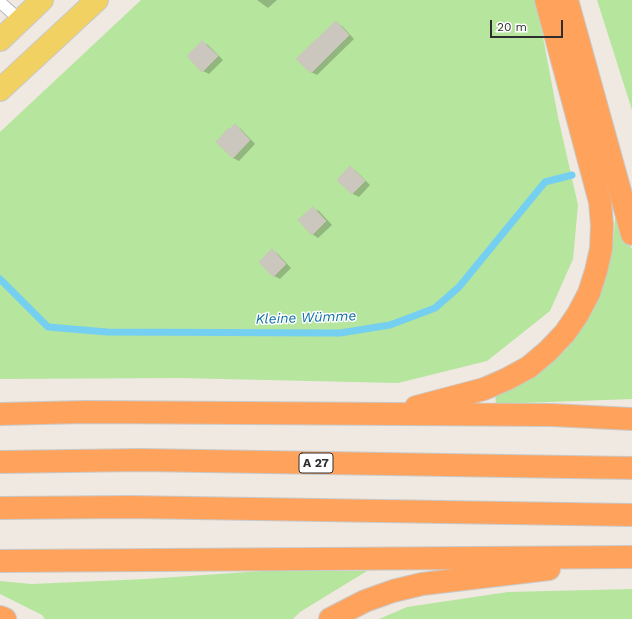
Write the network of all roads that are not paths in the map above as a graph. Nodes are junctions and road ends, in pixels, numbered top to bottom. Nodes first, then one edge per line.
1 (42, 0) edge
2 (97, 0) edge
3 (546, 0) edge
4 (567, 0) edge
5 (0, 2) edge
6 (21, 21) junction
7 (0, 40) edge
8 (0, 90) edge
9 (632, 234) edge
10 (0, 414) edge
11 (387, 414) junction
12 (632, 419) edge
13 (0, 462) edge
14 (632, 468) edge
15 (0, 508) edge
16 (632, 515) edge
17 (632, 557) edge
18 (632, 560) edge
19 (0, 561) edge
20 (0, 616) edge
21 (4, 619) edge
22 (330, 619) edge

1 - 6 main road
2 - 8 main road
3 - 11 highway
4 - 9 highway
5 - 6 lane
6 - 7 main road
10 - 11 highway
11 - 12 highway
13 - 14 highway, A 27
15 - 16 highway
17 - 19 highway
18 - 22 highway
20 - 21 highway

